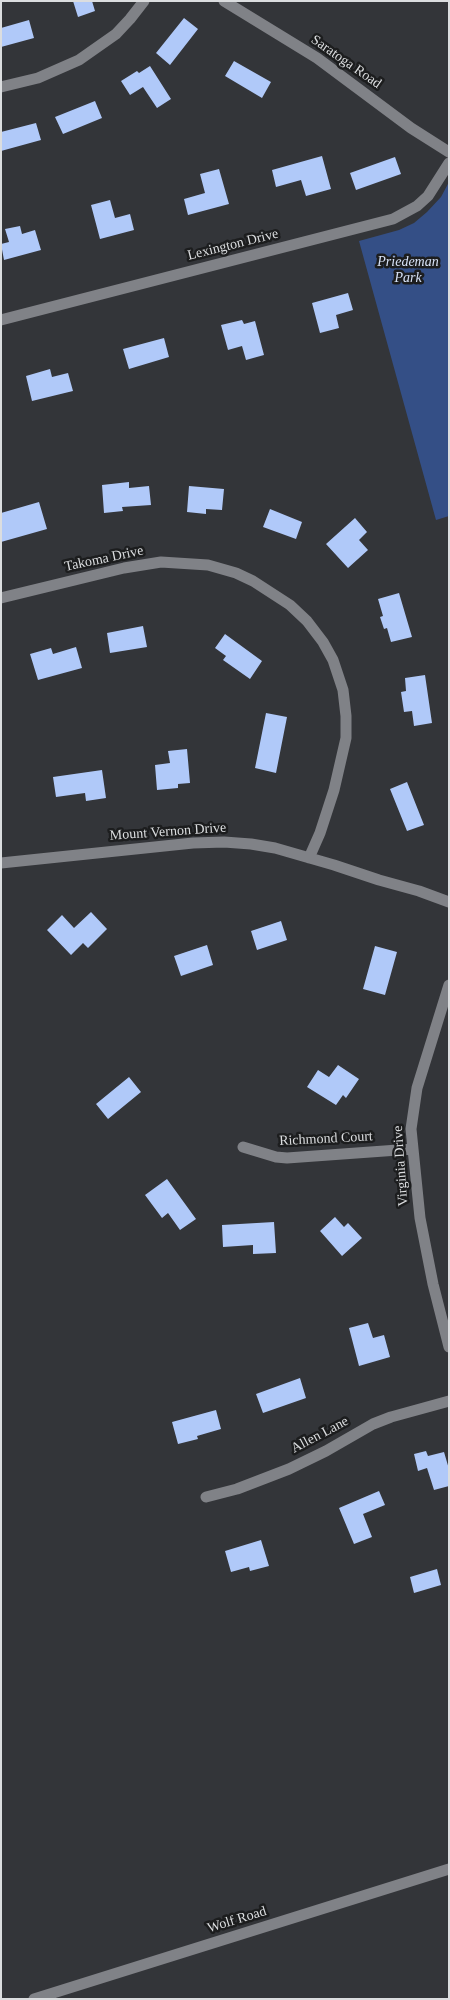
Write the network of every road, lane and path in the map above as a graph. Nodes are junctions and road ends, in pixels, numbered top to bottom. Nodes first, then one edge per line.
1 (144, 1) edge
2 (224, 1) edge
3 (1, 87) edge
4 (449, 152) edge
5 (449, 163) edge
6 (1, 320) edge
7 (1, 598) edge
8 (309, 858) junction
9 (1, 863) edge
10 (449, 902) edge
11 (449, 985) edge
12 (243, 1147) dead end
13 (412, 1149) junction
14 (449, 1347) edge
15 (449, 1401) edge
16 (206, 1498) dead end
17 (449, 1870) edge
18 (34, 1999) edge

1 - 3 street
2 - 4 street, Saratoga Road
5 - 6 street, Lexington Drive
7 - 8 street, Takoma Drive
8 - 9 street, Mount Vernon Drive
8 - 10 street, Mount Vernon Drive
11 - 13 street, Virginia Drive
12 - 13 street, Richmond Court
13 - 14 street, Virginia Drive
15 - 16 street, Allen Lane
17 - 18 street, Wolf Road

